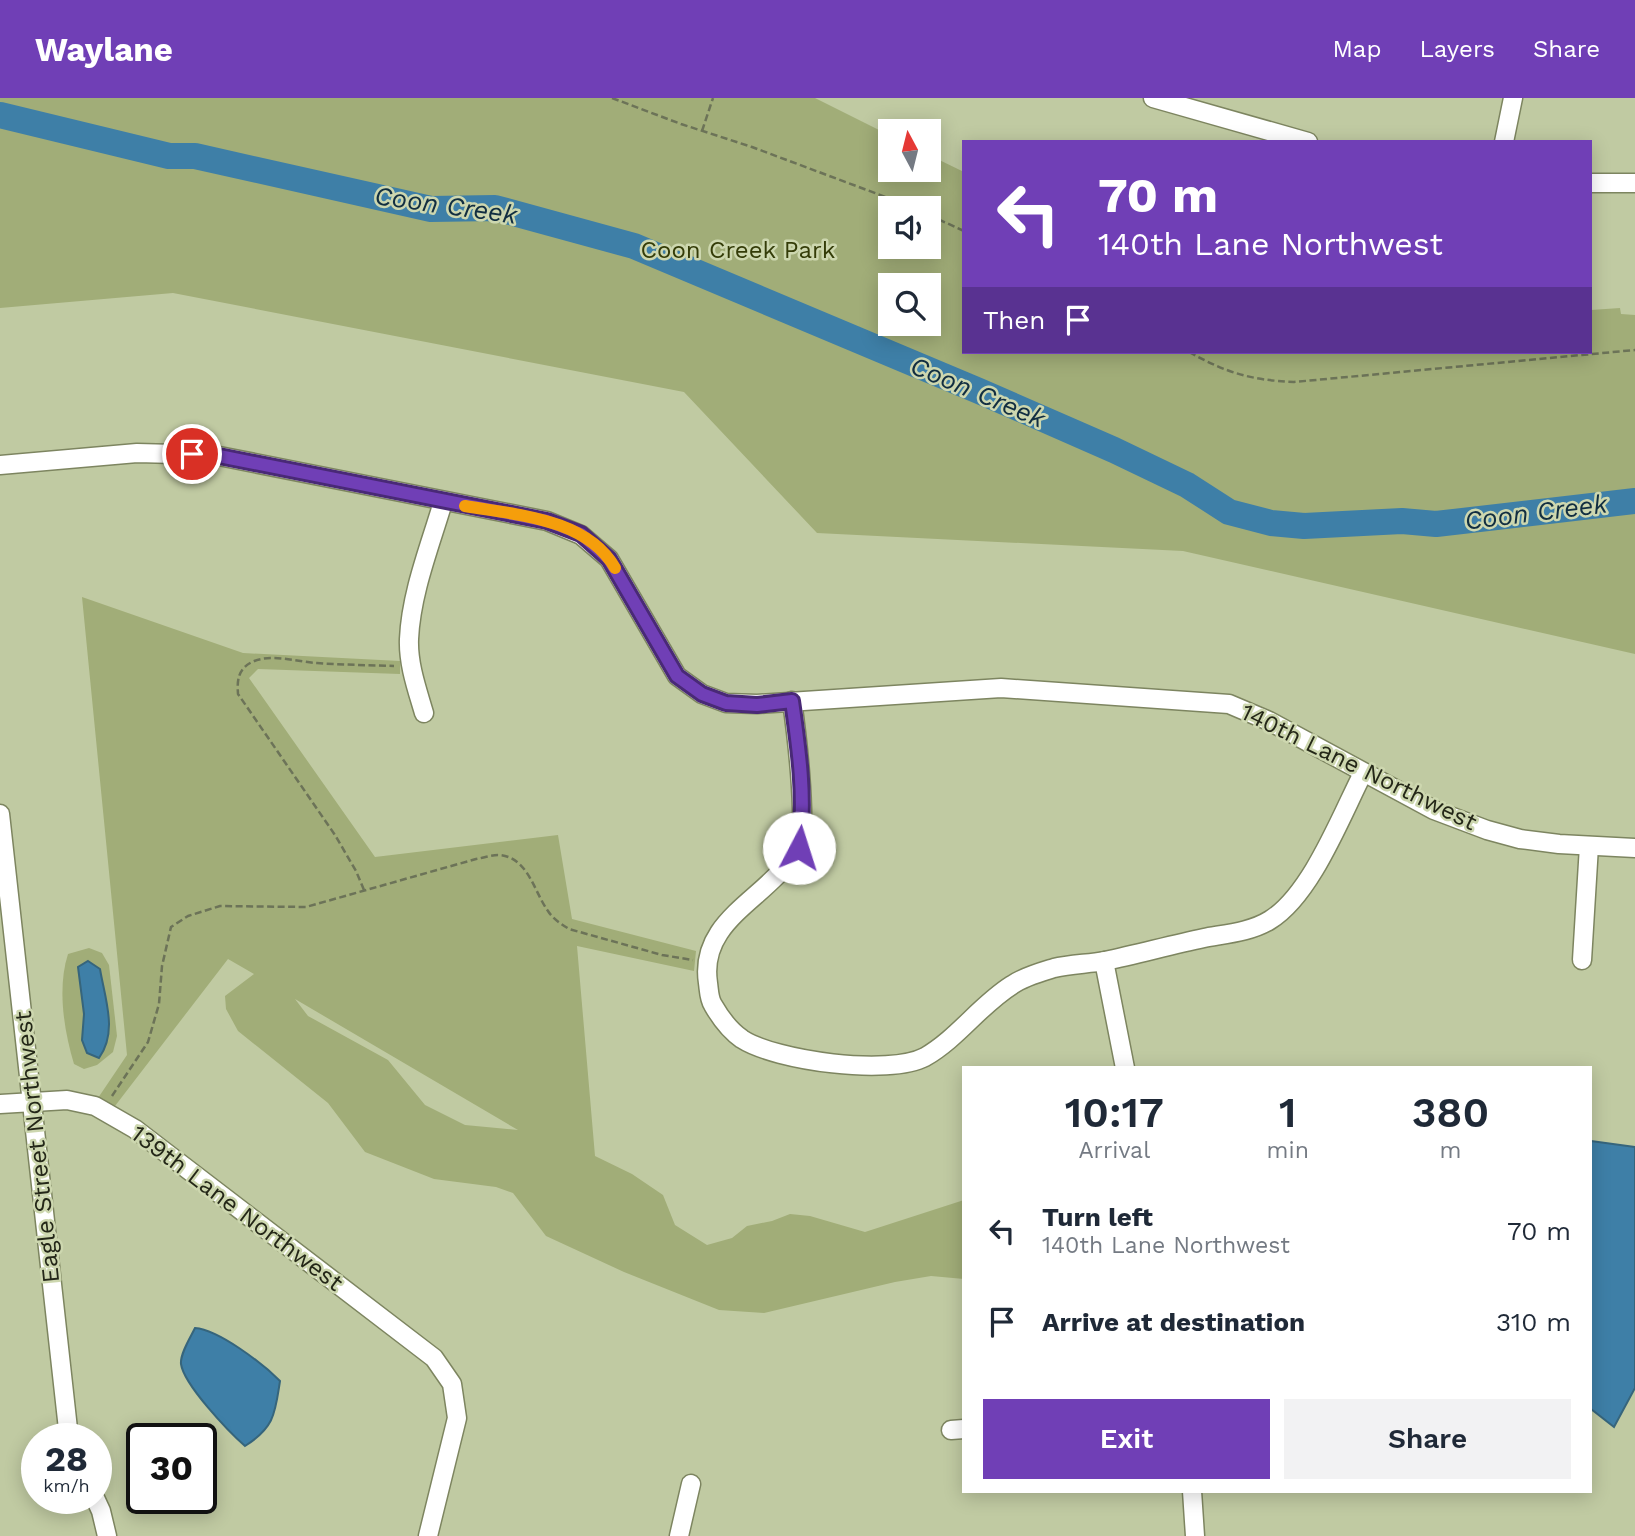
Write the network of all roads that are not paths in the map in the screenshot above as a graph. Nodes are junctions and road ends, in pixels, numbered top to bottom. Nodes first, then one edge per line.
1 (1153, 98) edge
2 (1513, 98) edge
3 (1301, 140) edge
4 (1504, 140) edge
5 (1592, 183) edge
6 (1635, 183) edge
7 (0, 465) edge
8 (443, 502) junction
9 (792, 701) junction
10 (424, 713) dead end
11 (1363, 774) junction
12 (0, 814) edge
13 (1589, 846) junction
14 (1635, 848) edge
15 (1582, 960) dead end
16 (1104, 961) junction
17 (1125, 1066) edge
18 (33, 1101) junction
19 (0, 1104) edge
20 (67, 1423) edge
21 (691, 1484) dead end
22 (1192, 1493) edge
23 (102, 1514) edge
24 (107, 1536) edge
25 (428, 1536) edge
26 (679, 1536) edge
27 (1195, 1536) edge

1 - 3 street
2 - 4 street
5 - 6 street
7 - 8 street, 140th Lane Northwest
8 - 9 street, 140th Lane Northwest
8 - 10 street
9 - 11 street, 140th Lane Northwest
9 - 16 street
11 - 13 street, 140th Lane Northwest
11 - 16 street
12 - 18 street, Eagle Street Northwest
13 - 14 street, 140th Lane Northwest
13 - 15 street
16 - 17 street
18 - 19 street, 139th Lane Northwest
18 - 20 street, Eagle Street Northwest
18 - 25 street, 139th Lane Northwest
21 - 26 street
22 - 27 street
23 - 24 street

